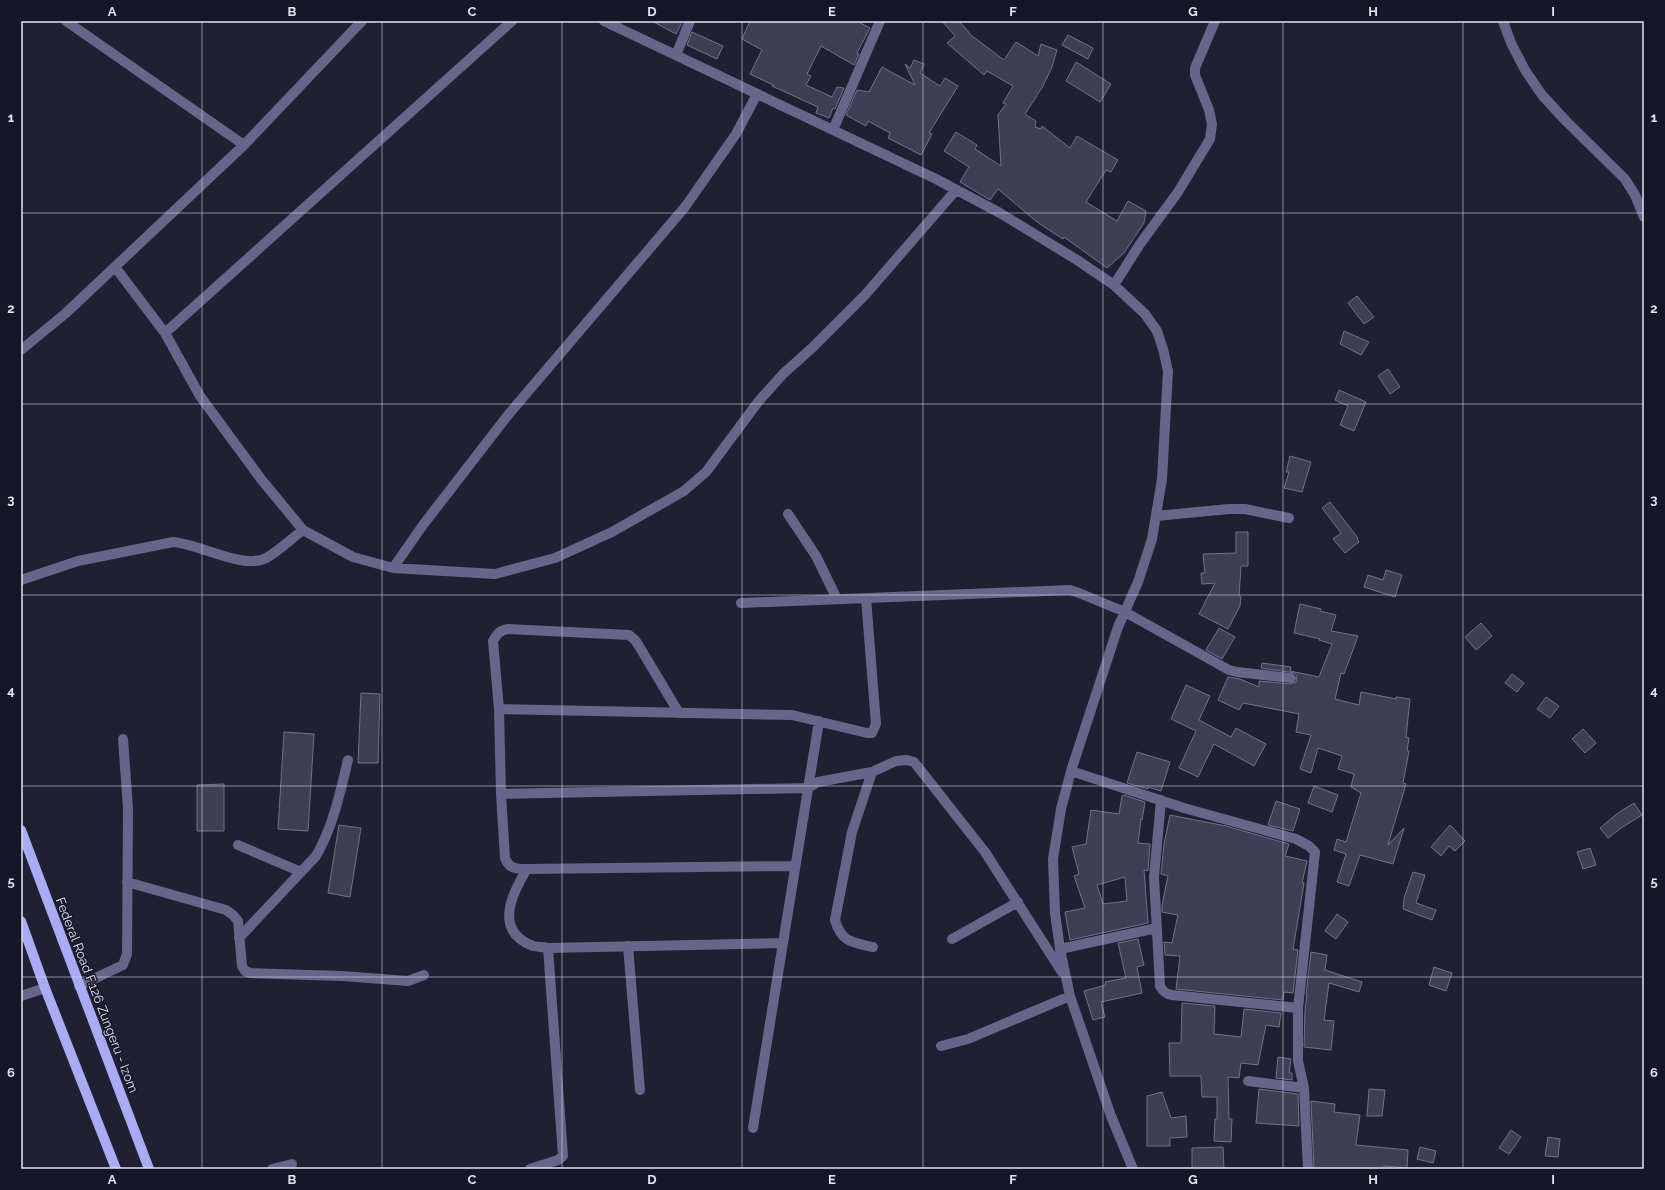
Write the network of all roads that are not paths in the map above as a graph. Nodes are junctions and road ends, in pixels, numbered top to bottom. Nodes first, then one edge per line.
1 (66, 21) edge
2 (362, 21) edge
3 (512, 21) edge
4 (604, 21) edge
5 (690, 21) edge
6 (880, 21) edge
7 (1215, 21) edge
8 (1503, 21) edge
9 (676, 55) junction
10 (757, 94) junction
11 (833, 130) junction
12 (244, 145) junction
13 (956, 190) junction
14 (1644, 217) edge
15 (114, 267) junction
16 (1114, 285) junction
17 (165, 333) junction
18 (21, 350) edge
19 (788, 514) dead end
20 (1156, 516) junction
21 (1289, 518) dead end
22 (303, 530) junction
23 (393, 568) junction
24 (21, 580) edge
25 (866, 598) junction
26 (837, 600) junction
27 (741, 603) dead end
28 (1125, 612) junction
29 (1291, 678) dead end
30 (499, 709) junction
31 (679, 713) junction
32 (819, 721) junction
33 (123, 739) dead end
34 (348, 760) dead end
35 (1071, 771) junction
36 (872, 772) junction
37 (808, 788) junction
38 (501, 794) junction
39 (1161, 800) junction
40 (21, 830) edge
41 (238, 845) dead end
42 (795, 866) junction
43 (527, 869) junction
44 (301, 872) junction
45 (127, 882) junction
46 (1018, 902) junction
47 (21, 921) edge
48 (1157, 928) junction
49 (239, 938) junction
50 (952, 939) dead end
51 (783, 943) junction
52 (628, 946) junction
53 (548, 948) junction
54 (873, 948) dead end
55 (1060, 949) junction
56 (424, 975) dead end
57 (1066, 979) junction
58 (79, 986) junction
59 (45, 988) junction
60 (21, 996) edge
61 (1070, 996) junction
62 (1298, 1008) junction
63 (941, 1046) dead end
64 (1248, 1081) dead end
65 (1304, 1088) junction
66 (640, 1090) dead end
67 (753, 1128) dead end
68 (292, 1164) dead end
69 (116, 1169) edge
70 (149, 1169) edge
71 (272, 1169) edge
72 (530, 1169) edge
73 (1133, 1169) edge
74 (1308, 1169) edge

1 - 12 street
2 - 12 street
3 - 17 street
4 - 9 street
5 - 9 street
6 - 11 street
7 - 16 street
8 - 14 street
9 - 10 street
10 - 11 street
10 - 23 street
11 - 13 street
12 - 15 street
13 - 16 street
13 - 23 street
15 - 17 street
15 - 18 street
16 - 20 street
17 - 22 street
19 - 26 street
20 - 21 street
20 - 28 street
22 - 23 street
22 - 24 street
25 - 26 street
25 - 28 street
25 - 32 street
26 - 27 street
28 - 29 street
28 - 35 street
30 - 31 street
30 - 31 street
30 - 38 street
31 - 32 street
32 - 37 street
33 - 45 street
34 - 44 street
35 - 39 street
35 - 55 street
36 - 37 street
36 - 46 street
36 - 54 street
37 - 38 street
37 - 42 street
38 - 43 street
39 - 48 street
39 - 62 street
40 - 58 main road, Federal Road F.126 Zungeru - Izom
41 - 44 street
42 - 43 street
42 - 51 street
43 - 53 street
44 - 49 street
45 - 49 street
45 - 58 street
46 - 50 street
46 - 57 street
47 - 59 main road
48 - 55 street
48 - 62 street
49 - 56 street
51 - 52 street
51 - 67 street
52 - 53 street
52 - 66 street
53 - 72 street
55 - 57 street
57 - 61 street
58 - 70 main road, Federal Road F.126 Zungeru - Izom
59 - 60 street
59 - 69 main road
61 - 63 street
61 - 73 street
62 - 65 street
64 - 65 street
65 - 74 street
68 - 71 street

